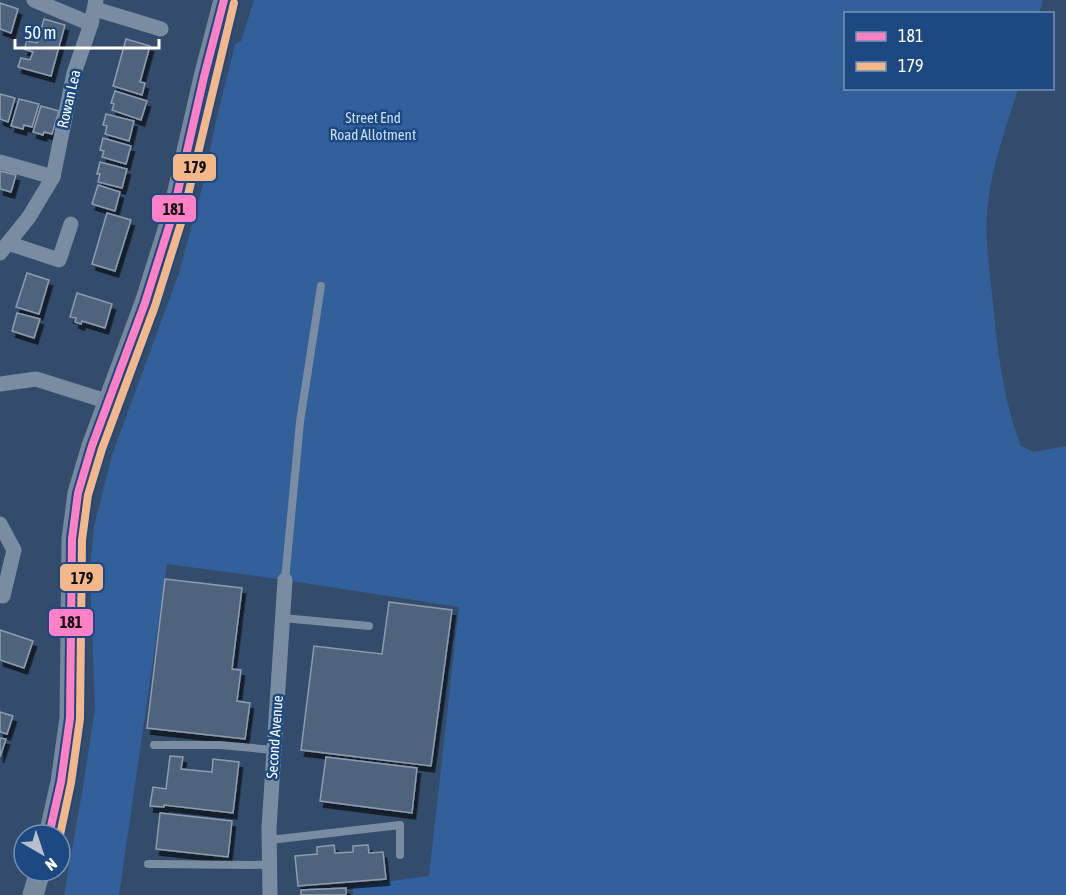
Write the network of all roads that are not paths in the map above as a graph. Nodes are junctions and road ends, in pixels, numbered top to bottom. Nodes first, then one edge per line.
1 (34, 0) edge
2 (224, 0) edge
3 (94, 11) edge
4 (161, 29) dead end
5 (0, 162) edge
6 (53, 177) junction
7 (71, 224) dead end
8 (4, 248) edge
9 (321, 286) dead end
10 (0, 384) edge
11 (108, 402) junction
12 (0, 525) edge
13 (285, 580) joint
14 (3, 596) dead end
15 (283, 618) junction
16 (369, 626) dead end
17 (154, 744) dead end
18 (274, 750) junction
19 (52, 823) edge
20 (270, 840) junction
21 (400, 855) dead end
22 (148, 864) dead end
23 (270, 865) junction
24 (270, 895) edge

1 - 3 street
2 - 11 street
3 - 4 street
3 - 6 street, Rowan Lea
5 - 6 street
6 - 8 street, Rowan Lea
7 - 8 street, Rowan Lea
9 - 13 lane
10 - 11 street
11 - 19 street
12 - 14 street
13 - 15 street, Second Avenue
15 - 16 lane
15 - 18 street, Second Avenue
17 - 18 lane
18 - 20 street, Second Avenue
20 - 21 lane
20 - 23 street, Second Avenue
22 - 23 lane
23 - 24 street, Second Avenue

